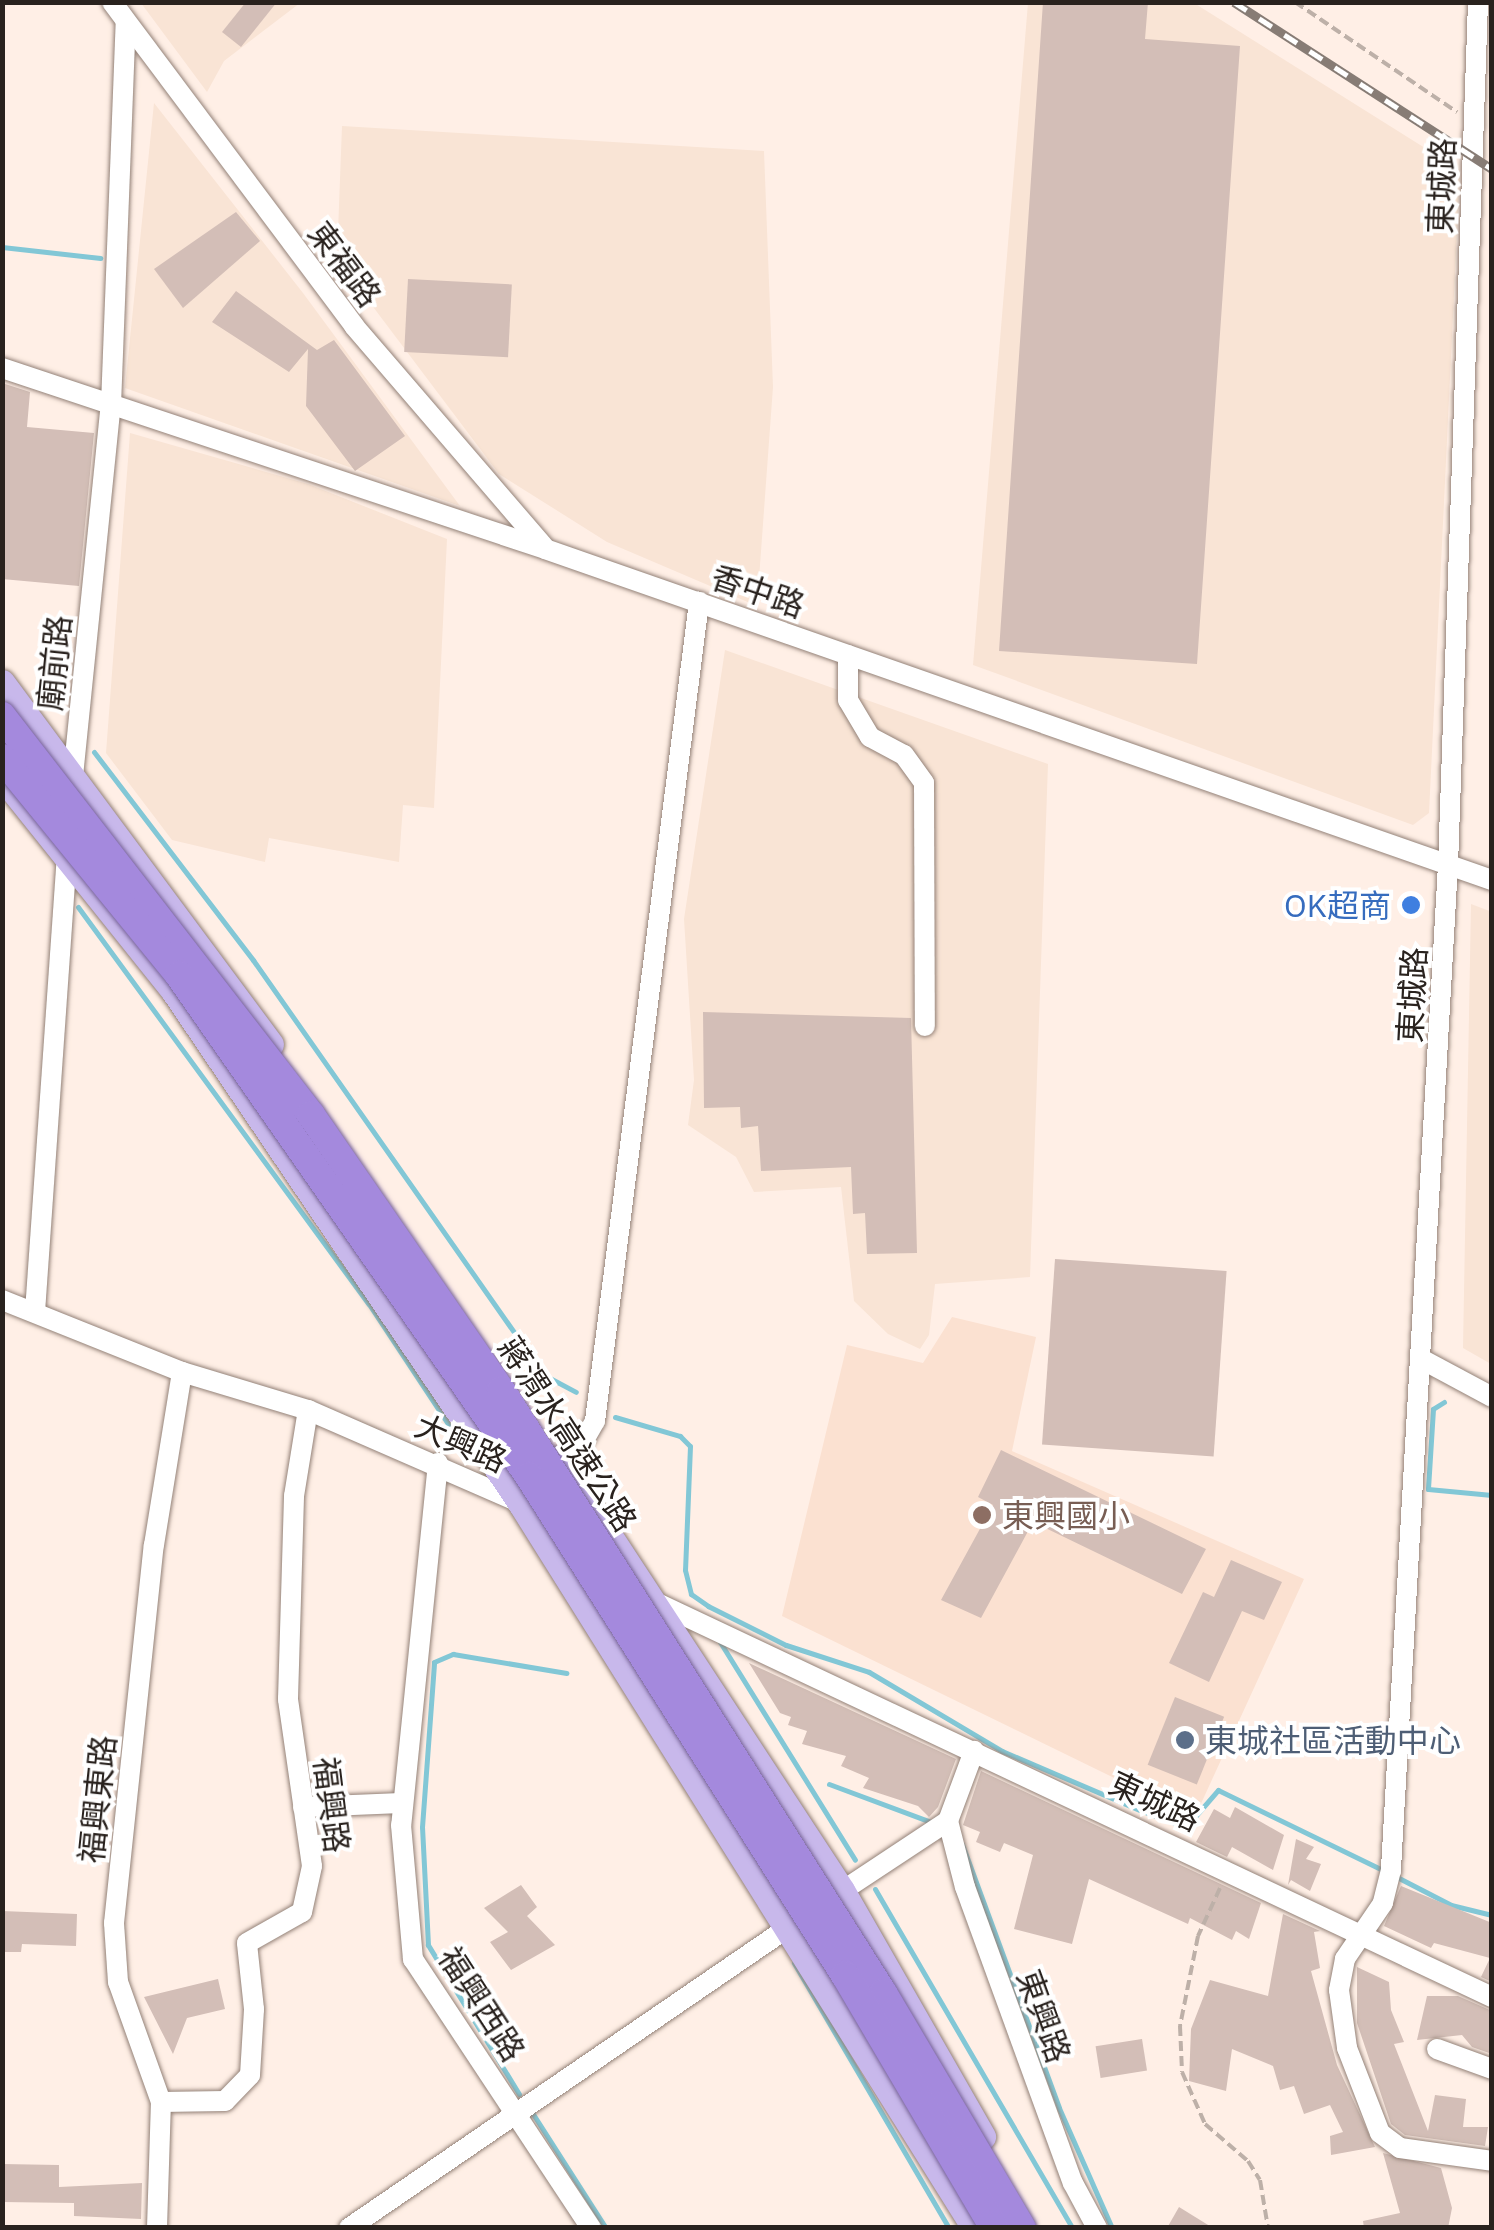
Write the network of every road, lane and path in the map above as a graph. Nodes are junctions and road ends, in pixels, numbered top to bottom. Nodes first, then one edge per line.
1 (112, 2) edge
2 (1295, 2) edge
3 (1478, 2) edge
4 (126, 20) junction
5 (1473, 123) junction
6 (2, 368) edge
7 (110, 405) junction
8 (546, 549) junction
9 (698, 602) junction
10 (848, 655) junction
11 (2, 682) edge
12 (2, 716) edge
13 (2, 758) edge
14 (72, 777) junction
15 (8, 793) edge
16 (66, 861) junction
17 (1448, 865) junction
18 (1492, 880) edge
19 (926, 1026) dead end
20 (2, 1300) edge
21 (36, 1312) junction
22 (468, 1322) junction
23 (418, 1350) junction
24 (1424, 1361) junction
25 (182, 1372) junction
26 (1492, 1397) edge
27 (308, 1410) junction
28 (438, 1463) junction
29 (567, 1470) junction
30 (520, 1502) junction
31 (658, 1605) junction
32 (866, 1698) joint
33 (749, 1746) junction
34 (974, 1751) junction
35 (693, 1779) junction
36 (403, 1803) junction
37 (303, 1807) junction
38 (948, 1821) junction
39 (1228, 1870) junction
40 (842, 1890) junction
41 (787, 1928) junction
42 (1362, 1935) junction
43 (1492, 1997) edge
44 (1437, 2049) dead end
45 (1492, 2069) edge
46 (161, 2102) junction
47 (518, 2113) junction
48 (1492, 2161) edge
49 (157, 2228) edge
50 (348, 2228) edge
51 (592, 2228) edge
52 (974, 2228) edge
53 (994, 2228) edge
54 (1022, 2228) edge
55 (1036, 2228) edge
56 (1098, 2228) edge
57 (1268, 2228) edge

1 - 4 street, 東福路
2 - 5 path
3 - 5 street, 東城路
4 - 7 street, 廟前路
4 - 8 street, 東福路
5 - 17 street, 東城路
6 - 7 street, 香中路
7 - 8 street, 香中路
7 - 14 street, 廟前路
8 - 9 street, 香中路
9 - 10 street, 香中路
9 - 29 street
10 - 17 street, 香中路
10 - 19 street
11 - 14 main road
12 - 54 highway, 蔣渭水高速公路, bridge
13 - 53 highway, 蔣渭水高速公路, bridge
14 - 16 street, 廟前路
14 - 22 main road
15 - 16 main road
16 - 21 street, 廟前路
16 - 23 main road
17 - 18 street, 香中路
17 - 24 street, 東城路
20 - 21 street, 大興路
21 - 25 street, 大興路
22 - 23 main road
22 - 29 main road
23 - 30 main road
24 - 26 street
24 - 42 street, 東城路
25 - 27 street, 大興路
25 - 46 street, 福興東路
27 - 28 street, 大興路
27 - 37 street, 福興路
28 - 30 street, 大興路
28 - 36 street, 福興西路
29 - 31 main road
30 - 31 street, 大興路
30 - 35 main road
31 - 32 street, 大興路
31 - 33 main road
32 - 34 street, 東城路
33 - 35 main road
33 - 40 main road
34 - 38 street
34 - 39 street, 東城路
35 - 41 main road
36 - 37 street
36 - 47 street, 福興西路
37 - 46 street, 福興路
38 - 40 street
38 - 56 street, 東興路
39 - 42 street, 東城路
39 - 57 path
40 - 41 street
40 - 55 main road
41 - 47 street
41 - 52 main road
42 - 43 street
42 - 48 street
44 - 45 street
46 - 49 street, 福興東路
47 - 50 street
47 - 51 street, 福興西路

